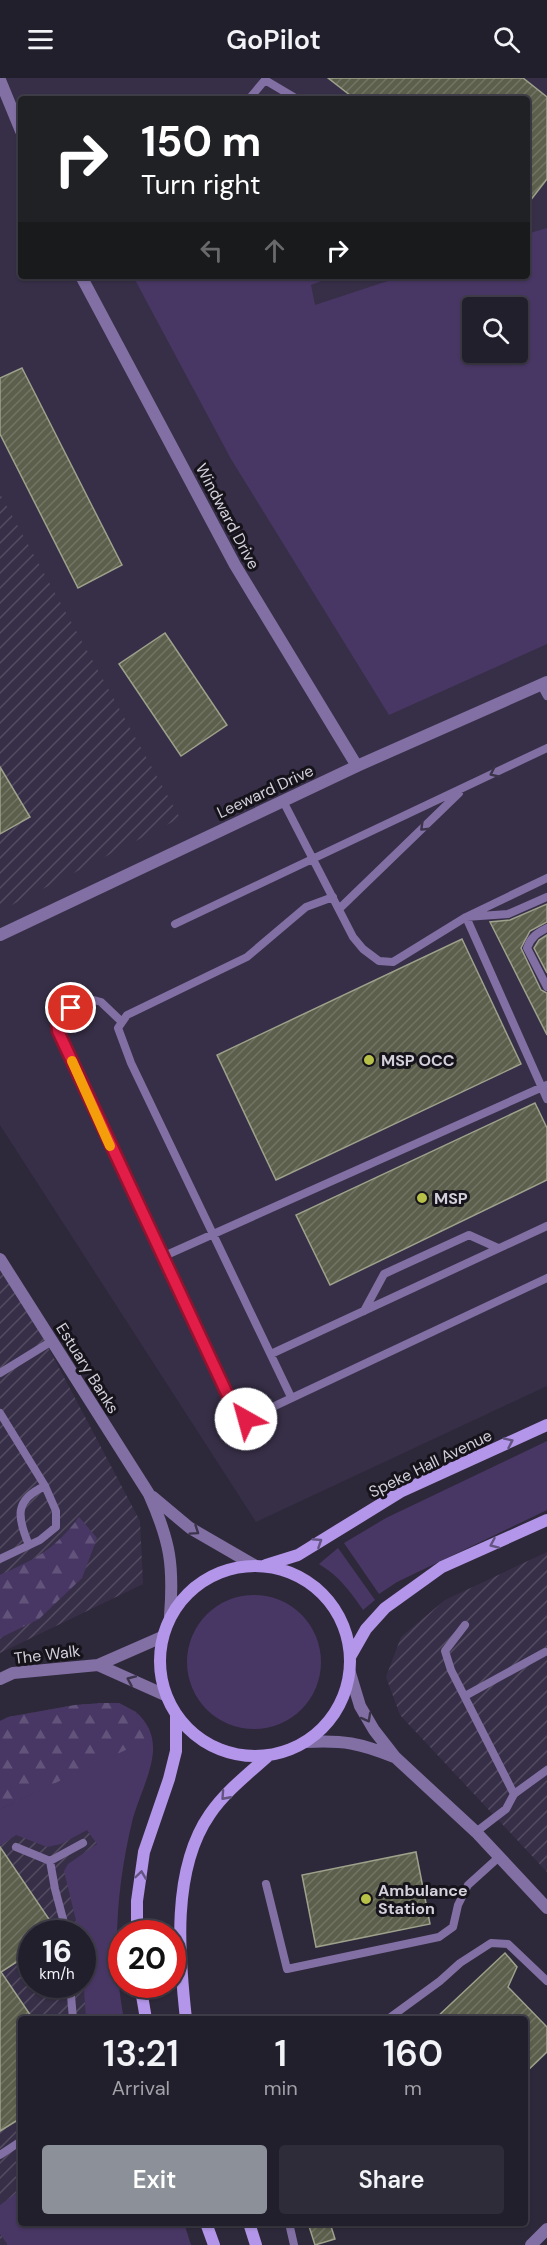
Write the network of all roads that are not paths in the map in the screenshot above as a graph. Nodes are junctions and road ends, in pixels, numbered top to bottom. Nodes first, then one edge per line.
1 (263, 79) edge
2 (0, 80) edge
3 (251, 96) edge
4 (292, 96) edge
5 (18, 124) edge
6 (83, 279) edge
7 (545, 687) edge
8 (547, 748) edge
9 (357, 766) junction
10 (466, 787) junction
11 (283, 801) junction
12 (313, 859) junction
13 (547, 878) edge
14 (333, 897) junction
15 (547, 897) edge
16 (339, 909) junction
17 (466, 917) junction
18 (175, 924) dead end
19 (547, 928) edge
20 (0, 935) edge
21 (547, 987) edge
22 (122, 1022) junction
23 (547, 1073) edge
24 (537, 1078) junction
25 (544, 1086) edge
26 (547, 1099) edge
27 (547, 1226) edge
28 (214, 1233) junction
29 (498, 1248) junction
30 (162, 1257) junction
31 (0, 1259) edge
32 (547, 1278) edge
33 (364, 1311) junction
34 (52, 1341) junction
35 (271, 1354) junction
36 (0, 1373) edge
37 (291, 1397) junction
38 (0, 1413) edge
39 (547, 1425) edge
40 (45, 1486) junction
41 (149, 1494) junction
42 (547, 1520) edge
43 (29, 1545) junction
44 (0, 1559) edge
45 (259, 1565) junction
46 (170, 1616) junction
47 (465, 1625) dead end
48 (162, 1637) junction
49 (545, 1652) dead end
50 (350, 1657) junction
51 (98, 1665) junction
52 (350, 1673) junction
53 (0, 1679) edge
54 (165, 1695) junction
55 (465, 1696) junction
56 (176, 1715) junction
57 (306, 1742) junction
58 (268, 1756) junction
59 (395, 1757) junction
60 (547, 1770) edge
61 (514, 1794) junction
62 (476, 1832) junction
63 (83, 1843) dead end
64 (16, 1847) dead end
65 (499, 1857) junction
66 (50, 1861) junction
67 (266, 1884) dead end
68 (547, 1908) edge
69 (63, 1920) edge
70 (137, 1920) edge
71 (547, 1981) edge
72 (71, 1998) edge
73 (142, 1998) edge
74 (73, 2016) edge
75 (145, 2016) edge
76 (186, 2016) edge
77 (392, 2016) edge
78 (18, 2143) edge
79 (0, 2155) edge
80 (208, 2226) edge
81 (250, 2226) edge
82 (290, 2226) edge
83 (547, 2229) edge
84 (214, 2245) edge
85 (256, 2245) edge
86 (294, 2245) edge
87 (531, 2245) edge

1 - 3 lane
1 - 4 lane
2 - 5 street
6 - 9 street, Windward Drive
7 - 9 street, Leeward Drive
8 -> 10 lane
9 - 11 street, Leeward Drive
10 - 12 lane
10 -> 16 lane
11 - 12 lane
11 - 20 street, Leeward Drive
12 - 14 lane
12 - 18 lane
13 - 17 lane
14 - 16 lane
14 - 22 lane
15 - 17 lane
16 - 17 lane
17 - 24 lane
19 - 21 lane
22 - 28 lane
22 - 30 lane
23 - 24 lane
24 - 25 lane
25 - 26 lane
25 - 28 lane
27 - 29 lane
28 - 30 lane
28 - 35 lane
29 - 33 lane
29 - 33 lane
30 - 37 lane
31 - 34 street, Estuary Banks
32 - 37 lane
33 - 35 lane
34 - 36 lane
34 - 41 street, Estuary Banks
35 - 37 lane
38 - 40 lane
45 -> 39 street, Speke Hall Avenue
40 - 43 lane
40 - 43 lane
41 -> 45 street, Estuary Banks
41 - 46 street, Estuary Banks
42 -> 50 street
43 - 44 lane
45 - 46 street
45 - 50 street
46 - 48 street
47 - 55 lane
48 - 51 street, The Walk
48 - 54 street
49 - 55 lane
50 - 52 street
51 - 53 street, The Walk
54 -> 51 street, The Walk
52 - 57 street
52 -> 59 street
54 - 56 street
55 - 61 lane
56 - 58 street
70 -> 56 street
57 - 58 street
57 - 59 street
58 -> 76 street
59 - 62 street
60 - 61 lane
61 - 62 lane
62 - 65 street
63 - 66 lane
64 - 66 lane
65 - 67 lane
65 - 68 street
66 - 69 lane
71 - 77 lane
72 - 74 lane
73 - 75 street
78 - 79 lane
80 - 84 street
81 - 85 street
82 - 86 lane
83 - 87 street

